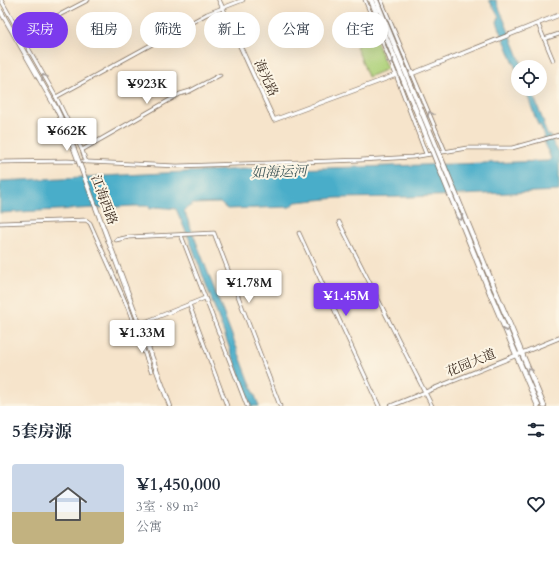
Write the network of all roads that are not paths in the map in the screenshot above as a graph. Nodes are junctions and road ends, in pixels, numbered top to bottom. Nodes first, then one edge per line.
1 (1, 0) edge
2 (88, 0) edge
3 (219, 0) edge
4 (243, 0) edge
5 (365, 0) edge
6 (371, 0) edge
7 (376, 0) edge
8 (381, 0) edge
9 (222, 8) junction
10 (0, 10) edge
11 (65, 12) edge
12 (559, 15) edge
13 (12, 19) edge
14 (538, 24) junction
15 (559, 34) edge
16 (544, 39) junction
17 (28, 48) edge
18 (553, 60) dead end
19 (396, 74) junction
20 (411, 74) junction
21 (220, 75) dead end
22 (56, 97) junction
23 (559, 135) edge
24 (82, 150) junction
25 (445, 151) junction
26 (426, 154) junction
27 (0, 162) edge
28 (86, 162) junction
29 (339, 222) dead end
30 (0, 223) edge
31 (299, 233) dead end
32 (181, 235) junction
33 (116, 240) dead end
34 (205, 298) junction
35 (189, 304) junction
36 (145, 322) dead end
37 (559, 338) edge
38 (522, 352) junction
39 (517, 355) junction
40 (151, 371) dead end
41 (426, 392) junction
42 (170, 406) edge
43 (227, 406) edge
44 (247, 406) edge
45 (280, 406) edge
46 (379, 406) edge
47 (391, 406) edge
48 (432, 406) edge
49 (538, 406) edge
50 (544, 406) edge

1 - 13 street
2 - 11 street
3 - 9 street, 海光路
4 - 9 street
5 -> 19 street
6 -> 39 main road, bridge
7 - 38 main road, bridge
8 - 20 street
9 - 19 street, 海光路
9 - 22 street
10 - 42 main road, 江海西路, bridge
12 - 14 street
14 - 16 street
14 - 20 street
15 - 16 street
16 - 18 street
22 -> 17 street
19 - 20 street
19 - 26 street
25 -> 20 street
21 - 24 street
22 - 24 street
23 - 25 street
24 - 28 street
25 - 26 street
26 - 28 street
27 - 28 street
29 - 41 street
30 - 40 street
31 - 46 street
32 - 33 street
32 - 34 street
32 - 45 street
34 - 35 street
34 - 44 street
35 - 36 street
35 - 43 street
37 - 38 street, 花园大道
38 - 39 street, 花园大道
50 -> 38 main road
39 - 41 street, 花园大道
39 - 49 main road
41 - 47 street, 花园大道
41 - 48 street

